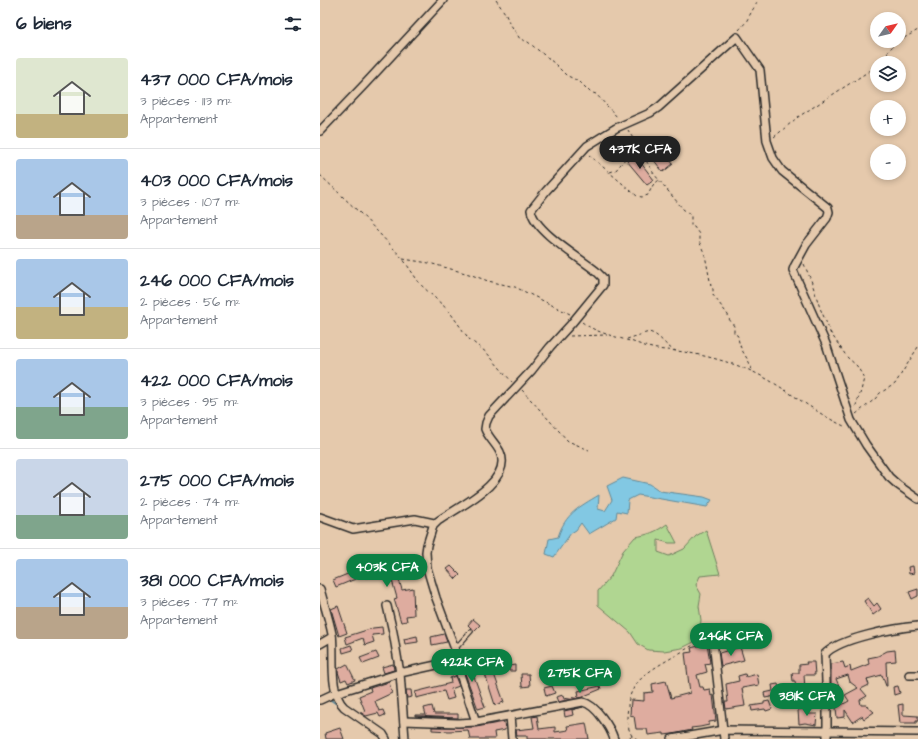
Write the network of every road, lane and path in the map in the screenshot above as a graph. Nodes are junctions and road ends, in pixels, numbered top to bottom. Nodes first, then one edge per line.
1 (443, 0) edge
2 (496, 0) edge
3 (758, 0) edge
4 (918, 30) edge
5 (737, 37) junction
6 (906, 37) edge
7 (891, 48) edge
8 (885, 56) edge
9 (870, 71) edge
10 (624, 124) junction
11 (320, 131) edge
12 (767, 141) junction
13 (582, 150) junction
14 (625, 158) dead end
15 (609, 172) junction
16 (320, 175) edge
17 (659, 180) junction
18 (800, 256) junction
19 (403, 259) junction
20 (576, 318) junction
21 (830, 332) junction
22 (610, 335) junction
23 (556, 340) junction
24 (626, 340) junction
25 (826, 344) junction
26 (918, 346) edge
27 (677, 351) junction
28 (752, 372) junction
29 (517, 385) junction
30 (851, 420) junction
31 (589, 450) dead end
32 (918, 499) edge
33 (320, 517) edge
34 (434, 523) junction
35 (320, 592) edge
36 (387, 606) dead end
37 (918, 626) edge
38 (471, 631) dead end
39 (332, 637) junction
40 (713, 641) joint
41 (320, 644) edge
42 (455, 648) junction
43 (455, 658) junction
44 (400, 673) junction
45 (909, 675) dead end
46 (918, 675) edge
47 (337, 693) junction
48 (320, 700) edge
49 (510, 716) junction
50 (404, 721) junction
51 (476, 722) junction
52 (724, 730) junction
53 (827, 731) junction
54 (918, 732) edge
55 (632, 736) junction
56 (386, 739) edge
57 (404, 739) edge
58 (512, 739) edge
59 (614, 739) edge
60 (624, 739) edge
61 (637, 739) edge
62 (672, 739) edge
63 (724, 739) edge
64 (827, 739) edge

1 - 11 street
2 - 10 path
3 - 5 path
4 - 6 path
5 - 10 street
5 - 12 street
7 - 8 path
9 - 12 path
10 - 13 street
10 - 17 path
12 - 18 street
13 - 15 path
13 - 20 street
14 - 15 path
15 - 17 path
16 - 19 path
17 - 28 path
18 - 21 path
18 - 25 street
19 - 20 path
19 - 29 path
20 - 22 path
20 - 23 street
21 - 25 path
21 - 26 path
22 - 23 path
22 - 24 path
23 - 29 street
24 - 27 path
24 - 27 path
25 - 30 street
27 - 28 path
28 - 30 path
29 - 31 path
29 - 34 street
30 - 32 street
33 - 34 street
34 - 42 street
35 - 39 street
36 - 44 street
37 - 53 street
38 - 42 lane
39 - 41 street
39 - 47 street
40 - 52 street
40 - 55 path
42 - 43 street
43 - 44 street
43 - 51 street
44 - 47 street
44 - 50 street
45 - 46 street
47 - 48 street
47 - 56 street
49 - 51 street
49 - 58 street
49 - 59 street
50 - 51 street
50 - 57 street
52 - 53 street
52 - 62 street
52 - 63 street
53 - 54 street
53 - 64 street
55 - 60 path
55 - 61 path

